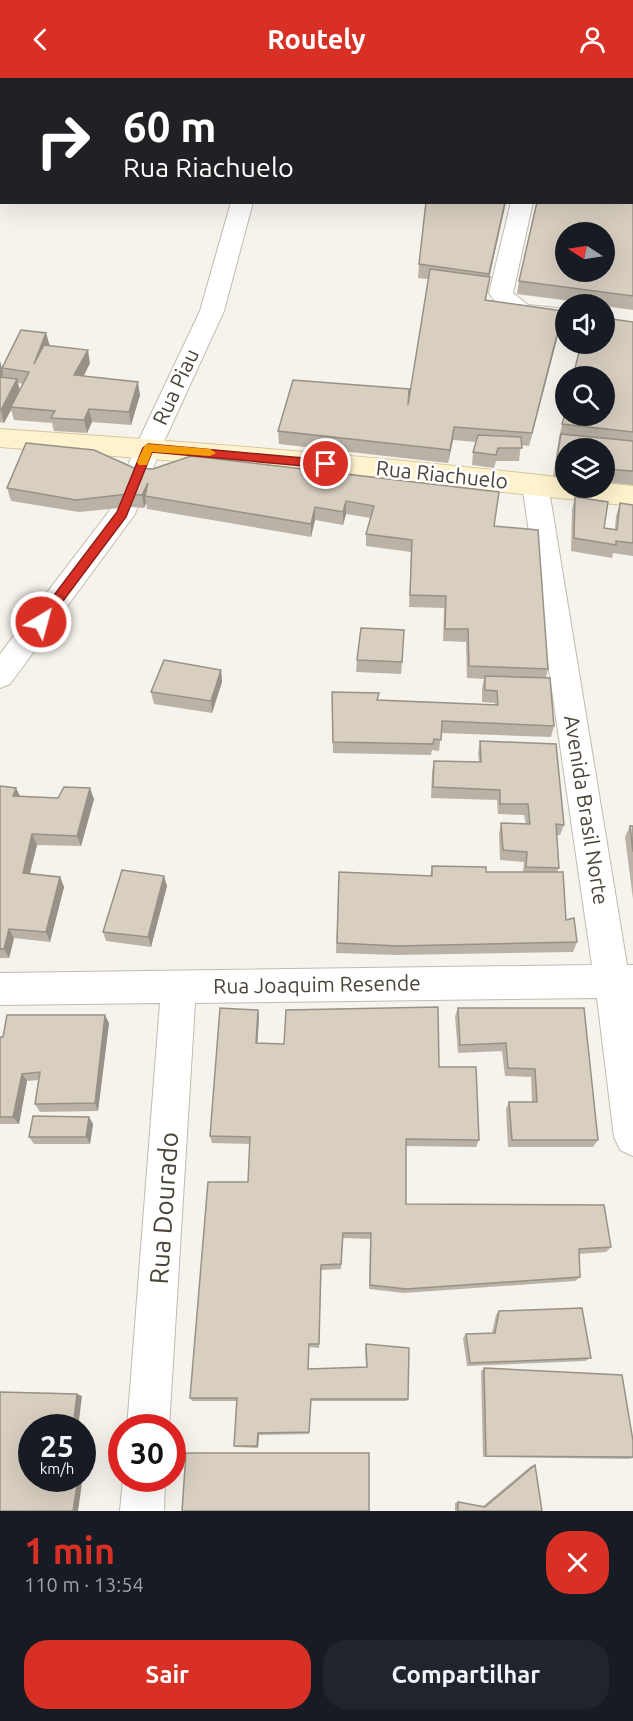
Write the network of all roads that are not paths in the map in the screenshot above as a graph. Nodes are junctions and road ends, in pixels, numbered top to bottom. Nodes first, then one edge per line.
1 (241, 204) edge
2 (522, 204) edge
3 (555, 315) edge
4 (0, 438) edge
5 (148, 448) junction
6 (535, 484) junction
7 (633, 496) edge
8 (0, 676) edge
9 (622, 981) edge
10 (179, 987) junction
11 (0, 989) edge
12 (633, 1137) edge
13 (149, 1414) edge
14 (143, 1492) edge
15 (142, 1511) edge

1 - 5 street, Rua Piau
2 - 3 street
4 - 5 street, Rua Riachuelo
5 - 6 street, Rua Riachuelo
5 - 8 street, Rua Piau
6 - 7 street, Rua Riachuelo
6 - 9 street, Avenida Brasil Norte
9 - 10 street, Rua Joaquim Resende
9 - 12 street, Avenida Brasil Norte
10 - 11 street, Rua Joaquim Resende
10 - 13 street, Rua Dourado
14 - 15 street

